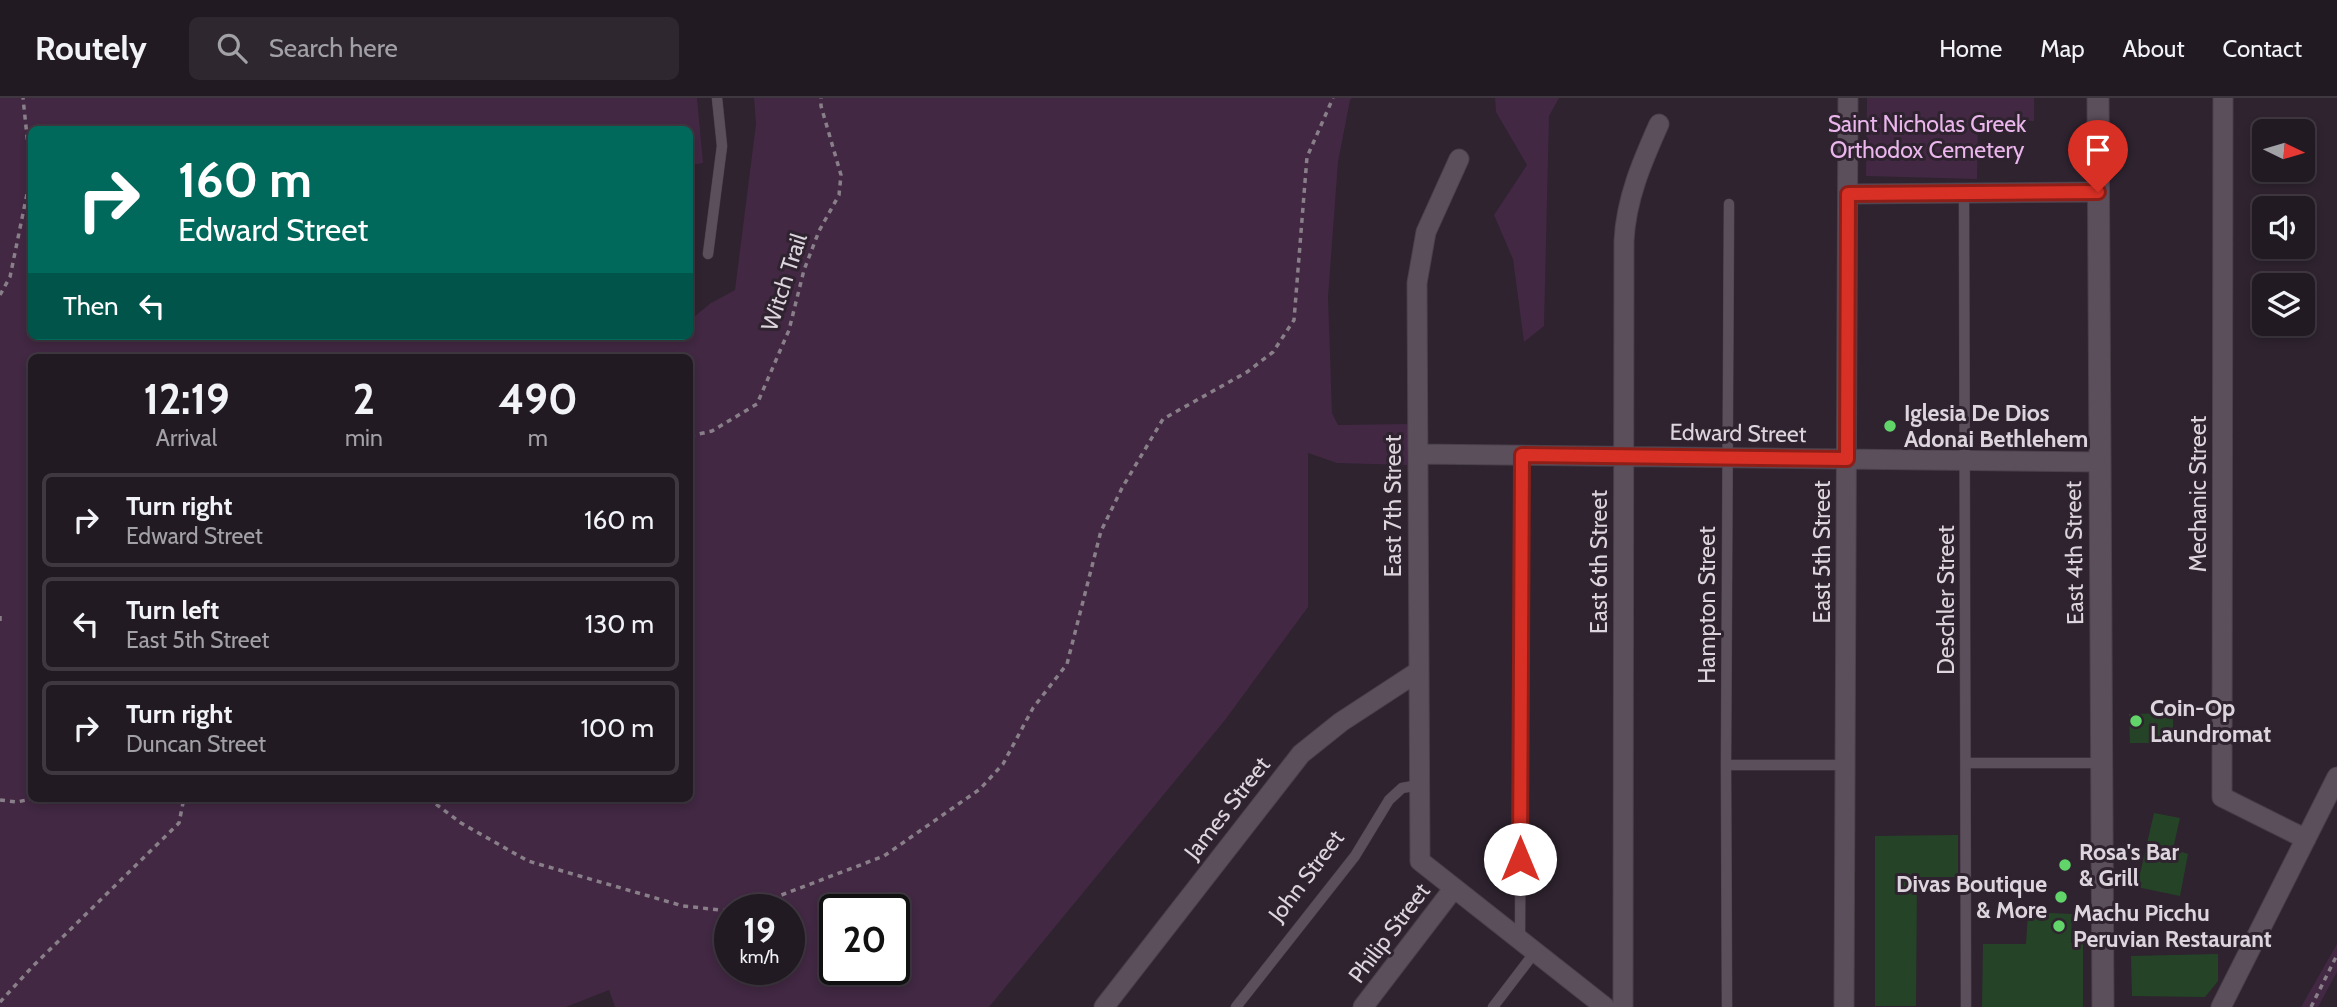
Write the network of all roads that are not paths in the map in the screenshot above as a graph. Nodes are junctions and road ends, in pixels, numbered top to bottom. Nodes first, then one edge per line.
1 (717, 98) edge
2 (1848, 98) edge
3 (2098, 98) edge
4 (2223, 98) edge
5 (1659, 124) dead end
6 (1459, 159) dead end
7 (2098, 192) junction
8 (1965, 193) junction
9 (1848, 194) junction
10 (1729, 204) dead end
11 (708, 254) dead end
12 (1418, 454) junction
13 (1522, 455) junction
14 (1624, 456) junction
15 (1727, 458) junction
16 (1847, 459) junction
17 (1965, 460) junction
18 (2100, 462) junction
19 (1419, 671) junction
20 (1966, 763) junction
21 (2103, 763) junction
22 (1726, 765) junction
23 (1845, 765) junction
24 (2337, 777) edge
25 (1419, 785) junction
26 (2306, 839) junction
27 (1454, 888) junction
28 (1527, 946) junction
29 (1104, 1007) edge
30 (1236, 1007) edge
31 (1363, 1007) edge
32 (1493, 1007) edge
33 (1605, 1007) edge
34 (1623, 1007) edge
35 (1727, 1007) edge
36 (1844, 1007) edge
37 (1966, 1007) edge
38 (2103, 1007) edge
39 (2221, 1007) edge

1 - 11 lane
2 - 9 street, East 5th Street
3 - 7 main road, East 4th Street
4 - 26 street, Mechanic Street
5 - 14 street, East 6th Street
6 - 12 street, East 7th Street
7 - 8 street
7 - 18 main road, East 4th Street
8 - 9 street
8 - 17 lane, Deschler Street
9 - 16 street, East 5th Street
10 - 15 lane, Hampton Street
12 - 13 street, Edward Street
12 - 19 street, East 7th Street
13 - 14 street, Edward Street
13 - 28 lane
14 - 15 street, Edward Street
14 - 34 street, East 6th Street
15 - 16 street, Edward Street
15 - 22 lane, Hampton Street
16 - 17 street, Edward Street
16 - 23 street, East 5th Street
17 - 18 street, Edward Street
17 - 20 lane, Deschler Street
18 - 21 main road, East 4th Street
19 - 25 street, East 7th Street
19 - 29 street, James Street
20 - 21 lane
20 - 37 lane, Deschler Street
21 - 38 main road, East 4th Street
22 - 23 lane
22 - 35 lane, Hampton Street
23 - 36 street, East 5th Street
24 - 26 street
25 - 27 street, East 7th Street
25 - 30 lane, John Street
26 - 39 street
27 - 28 street
27 - 31 street, Philip Street
28 - 32 lane
28 - 33 street

